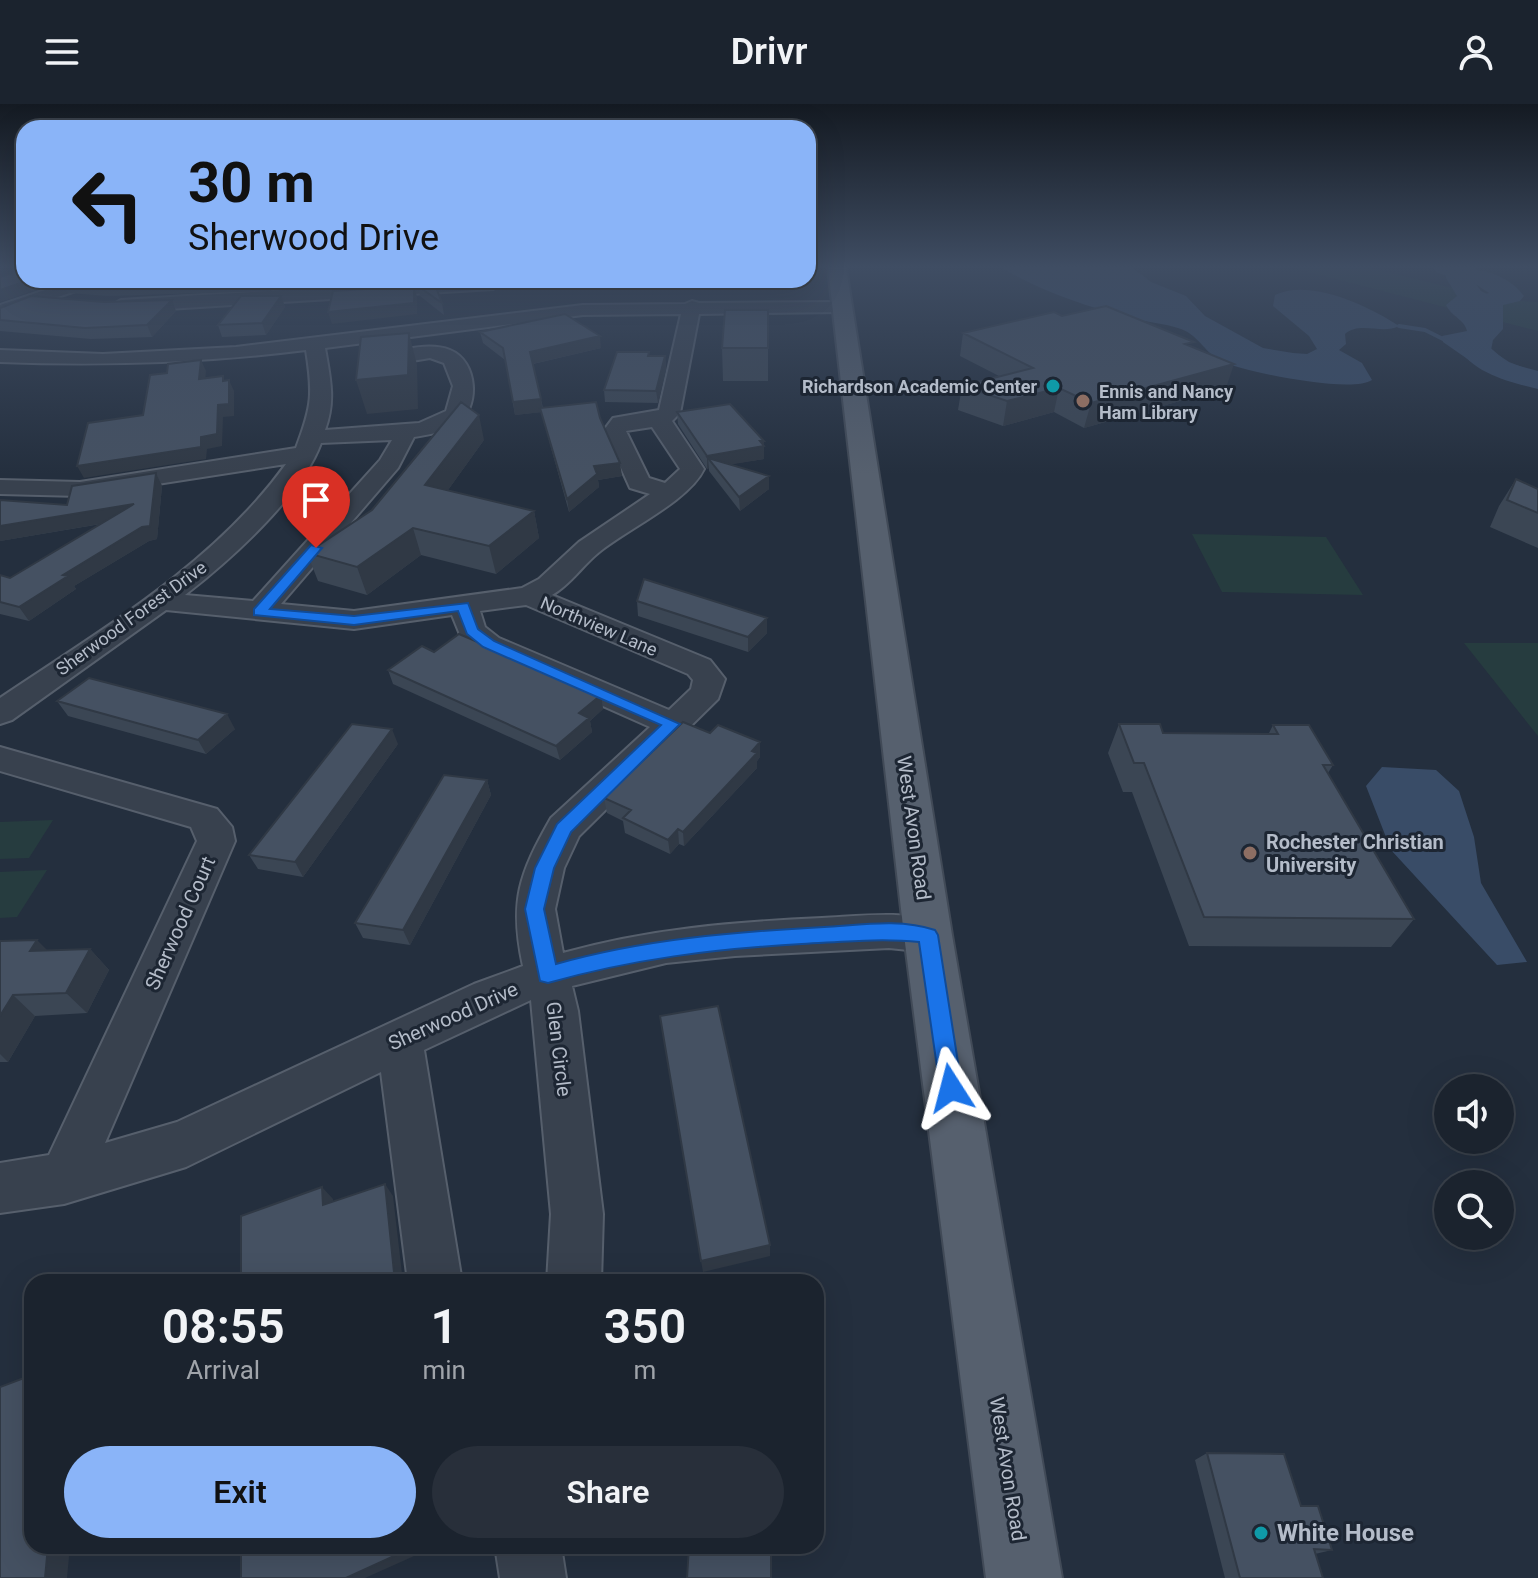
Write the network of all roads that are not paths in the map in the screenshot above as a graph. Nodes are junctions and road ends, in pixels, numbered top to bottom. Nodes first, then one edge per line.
1 (385, 337) edge
2 (685, 337) edge
3 (847, 337) edge
4 (0, 356) edge
5 (322, 360) junction
6 (363, 362) edge
7 (661, 419) junction
8 (401, 431) junction
9 (308, 446) junction
10 (0, 487) edge
11 (671, 492) junction
12 (529, 596) junction
13 (159, 601) junction
14 (463, 606) junction
15 (259, 612) junction
16 (699, 667) joint
17 (14, 690) edge
18 (0, 713) edge
19 (672, 724) junction
20 (0, 759) edge
21 (928, 935) junction
22 (548, 975) junction
23 (400, 1040) junction
24 (64, 1179) junction
25 (0, 1188) edge
26 (434, 1274) edge
27 (574, 1274) edge
28 (529, 1554) edge
29 (533, 1578) edge
30 (1024, 1578) edge

1 - 5 street
2 - 7 street
3 - 21 main road, West Avon Road
4 - 5 street
5 - 9 street, Sherwood Forest Drive
6 - 8 street
7 - 11 street, Northview Lane
7 - 11 street
8 - 9 street
8 - 15 street
9 - 10 street
9 - 13 street, Sherwood Forest Drive
11 - 12 street, Northview Lane
12 - 14 street
12 - 16 street, Northview Lane
13 - 15 street
13 - 17 street, Sherwood Forest Drive
14 - 15 street
14 - 19 street
16 - 19 street, Glen Circle
17 - 18 street, Sherwood Forest Drive
19 - 22 street, Glen Circle
20 - 24 street, Sherwood Court
21 - 22 street, Sherwood Drive
21 - 30 main road, West Avon Road
22 - 23 street, Sherwood Drive
22 - 27 street, Glen Circle
23 - 24 street, Sherwood Drive
23 - 26 street
24 - 25 street, Sherwood Drive
28 - 29 street

